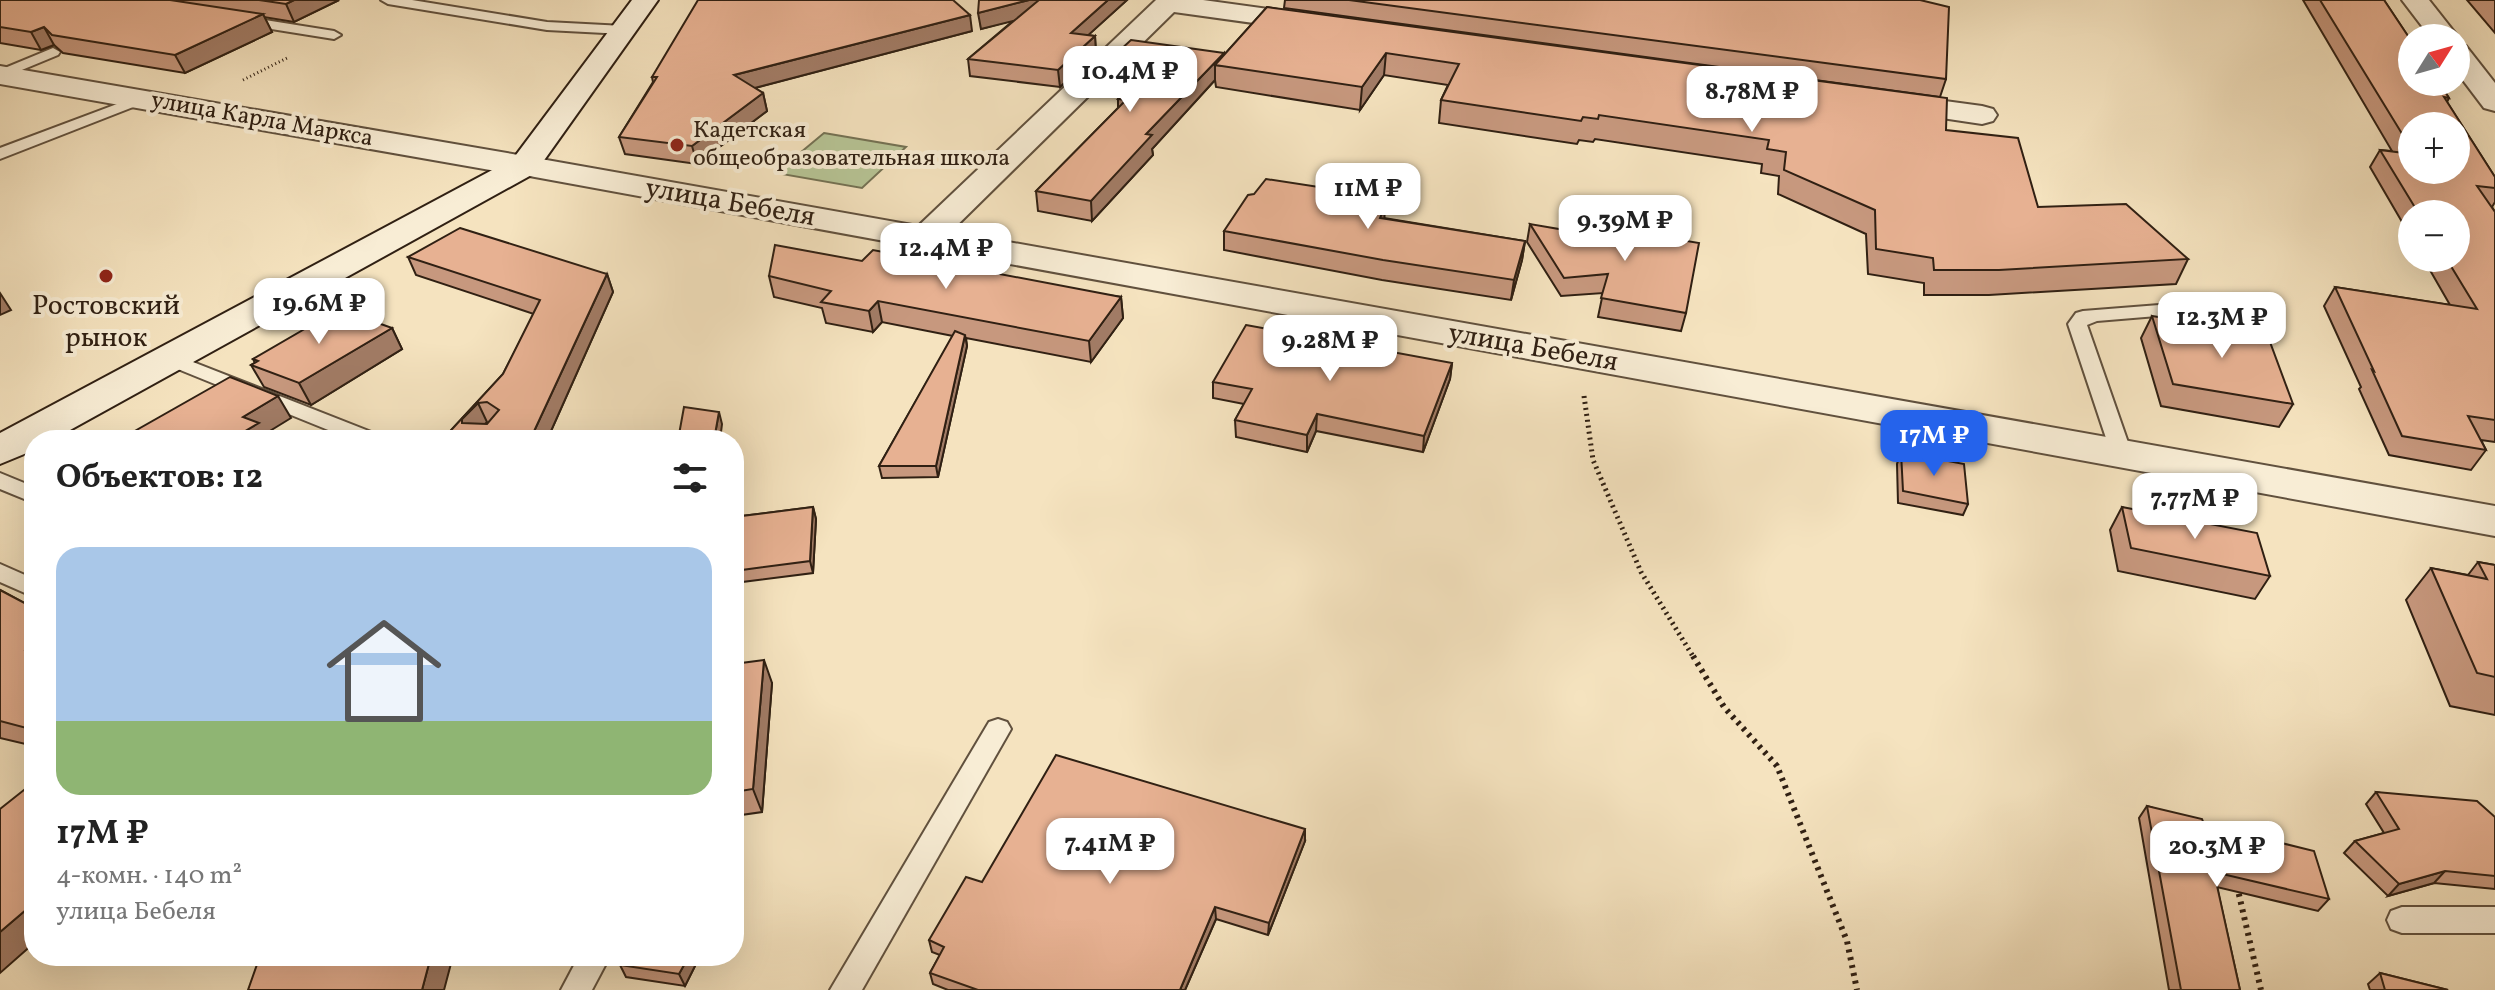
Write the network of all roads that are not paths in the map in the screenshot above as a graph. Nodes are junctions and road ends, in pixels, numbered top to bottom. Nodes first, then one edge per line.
1 (388, 0) edge
2 (645, 0) edge
3 (2415, 0) edge
4 (1170, 1) edge
5 (230, 19) edge
6 (2434, 24) edge
7 (1346, 28) edge
8 (624, 30) junction
9 (334, 35) road end
10 (53, 52) edge
11 (2470, 70) edge
12 (0, 75) edge
13 (1857, 98) edge
14 (141, 99) junction
15 (2495, 102) edge
16 (1982, 115) dead end
17 (0, 154) edge
18 (524, 166) junction
19 (925, 238) junction
20 (2210, 307) dead end
21 (170, 359) junction
22 (39, 430) edge
23 (347, 430) edge
24 (24, 438) edge
25 (0, 451) edge
26 (2121, 454) junction
27 (0, 480) edge
28 (24, 491) edge
29 (2495, 521) edge
30 (0, 572) edge
31 (24, 584) edge
32 (998, 729) dead end
33 (2402, 920) dead end
34 (2495, 920) edge
35 (589, 966) edge
36 (576, 990) edge
37 (845, 990) edge

1 - 8 lane
2 - 8 street
3 - 6 street
4 - 7 street
4 - 19 street
5 - 9 lane
8 - 18 street
10 - 12 lane
11 - 15 street
12 - 14 street, улица Карла Маркса
13 - 16 street
14 - 17 lane
14 - 18 street, улица Карла Маркса
18 - 19 street, улица Бебеля
18 - 21 street
19 - 26 street, улица Бебеля
20 - 26 lane
21 - 22 street
21 - 23 lane
24 - 25 street
26 - 29 street, улица Бебеля
27 - 28 lane
30 - 31 lane
32 - 37 lane
33 - 34 lane
35 - 36 lane

